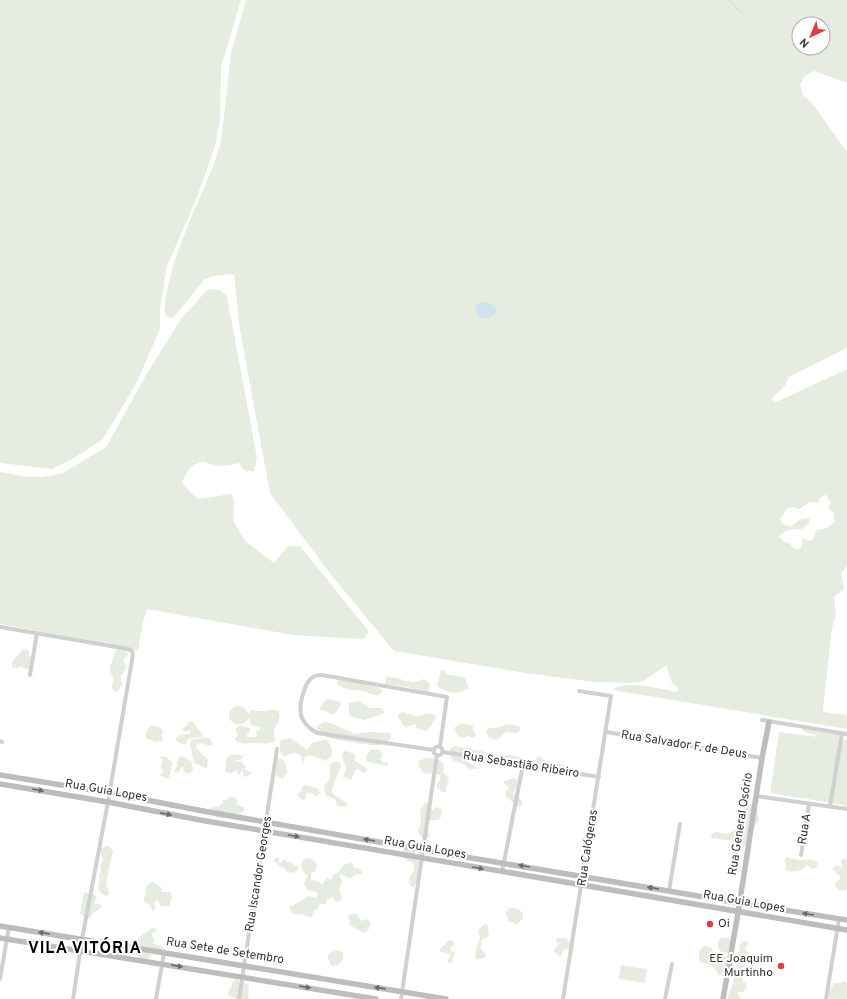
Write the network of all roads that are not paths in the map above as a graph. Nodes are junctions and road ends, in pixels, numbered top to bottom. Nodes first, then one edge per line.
1 (0, 626) edge
2 (37, 634) junction
3 (30, 675) dead end
4 (579, 691) dead end
5 (762, 720) dead end
6 (769, 722) junction
7 (606, 732) junction
8 (845, 734) edge
9 (440, 746) junction
10 (277, 749) dead end
11 (434, 750) junction
12 (443, 752) junction
13 (437, 755) junction
14 (762, 758) junction
15 (523, 765) junction
16 (0, 775) edge
17 (599, 777) junction
18 (24, 779) junction
19 (0, 784) edge
20 (23, 788) junction
21 (110, 793) junction
22 (756, 796) junction
23 (108, 802) junction
24 (809, 804) junction
25 (830, 806) junction
26 (847, 808) edge
27 (267, 822) junction
28 (680, 824) dead end
29 (266, 832) junction
30 (424, 850) junction
31 (801, 855) dead end
32 (423, 858) junction
33 (505, 862) junction
34 (502, 872) junction
35 (583, 876) junction
36 (581, 886) junction
37 (669, 891) junction
38 (740, 903) junction
39 (738, 913) junction
40 (839, 918) junction
41 (847, 920) edge
42 (0, 926) edge
43 (9, 927) junction
44 (838, 929) junction
45 (847, 930) edge
46 (0, 938) edge
47 (7, 939) junction
48 (82, 939) junction
49 (80, 952) junction
50 (164, 953) junction
51 (162, 964) junction
52 (672, 964) dead end
53 (244, 966) junction
54 (242, 977) junction
55 (0, 979) edge
56 (402, 992) junction
57 (73, 999) edge
58 (156, 999) edge
59 (239, 999) edge
60 (376, 999) edge
61 (401, 999) edge
62 (446, 999) edge
63 (563, 999) edge
64 (665, 999) edge
65 (723, 999) edge
66 (826, 999) edge

1 - 2 street
2 - 3 street
2 - 21 street
4 - 7 street, Rua Calógeras
5 - 6 street
6 - 8 street
6 - 14 main road, Rua General Osório
7 - 14 street, Rua Salvador F. de Deus
7 - 17 street, Rua Calógeras
8 - 25 street
9 - 11 street
9 - 11 street
9 - 12 street
10 - 27 street, Rua Iscandor Georges
11 - 13 street
12 - 13 street
12 - 15 street, Rua Sebastião Ribeiro
13 - 30 street
14 - 22 main road, Rua General Osório
15 - 17 street, Rua Sebastião Ribeiro
15 - 33 street
16 - 18 main road, Rua Guia Lopes
17 - 35 street, Rua Calógeras
18 - 20 main road
18 - 21 main road, Rua Guia Lopes
19 - 20 main road, Rua Guia Lopes
20 -> 23 main road, Rua Guia Lopes
21 - 23 street
21 - 27 main road, Rua Guia Lopes
22 - 24 street
22 - 38 main road, Rua General Osório
23 -> 29 main road, Rua Guia Lopes
23 - 48 street
24 - 25 street
24 - 31 street, Rua A
25 - 26 street
27 - 29 street, Rua Iscandor Georges
30 -> 27 main road, Rua Guia Lopes
28 - 37 street
29 -> 32 main road, Rua Guia Lopes
29 - 53 street, Rua Iscandor Georges
30 - 32 street
30 - 33 main road, Rua Guia Lopes
32 -> 34 main road, Rua Guia Lopes
32 - 56 street
33 - 34 street
35 -> 33 main road, Rua Guia Lopes
34 - 36 main road, Rua Guia Lopes
35 - 36 street, Rua Calógeras
37 -> 35 main road, Rua Guia Lopes
36 - 39 main road, Rua Guia Lopes
36 - 63 street, Rua Calógeras
37 - 38 main road, Rua Guia Lopes
38 - 39 main road, Rua General Osório
40 -> 38 main road, Rua Guia Lopes
39 - 44 main road, Rua Guia Lopes
39 - 65 main road, Rua General Osório
40 - 41 main road, Rua Guia Lopes
40 - 44 street
42 - 43 main road, Rua Sete de Setembro
43 - 47 street
48 -> 43 main road, Rua Sete de Setembro
44 - 45 main road, Rua Guia Lopes
44 - 66 street
46 - 47 main road, Rua Sete de Setembro
47 - 49 main road, Rua Sete de Setembro
47 - 55 street
48 - 49 street
48 - 50 main road, Rua Sete de Setembro
49 - 51 main road, Rua Sete de Setembro
49 - 57 street
50 - 51 street
50 - 53 main road, Rua Sete de Setembro
51 -> 54 main road, Rua Sete de Setembro
51 - 58 street
52 - 64 street
53 - 54 street, Rua Iscandor Georges
56 -> 53 main road, Rua Sete de Setembro
54 - 59 street, Rua Iscandor Georges
54 -> 60 main road, Rua Sete de Setembro
56 - 61 street
56 - 62 main road, Rua Sete de Setembro

